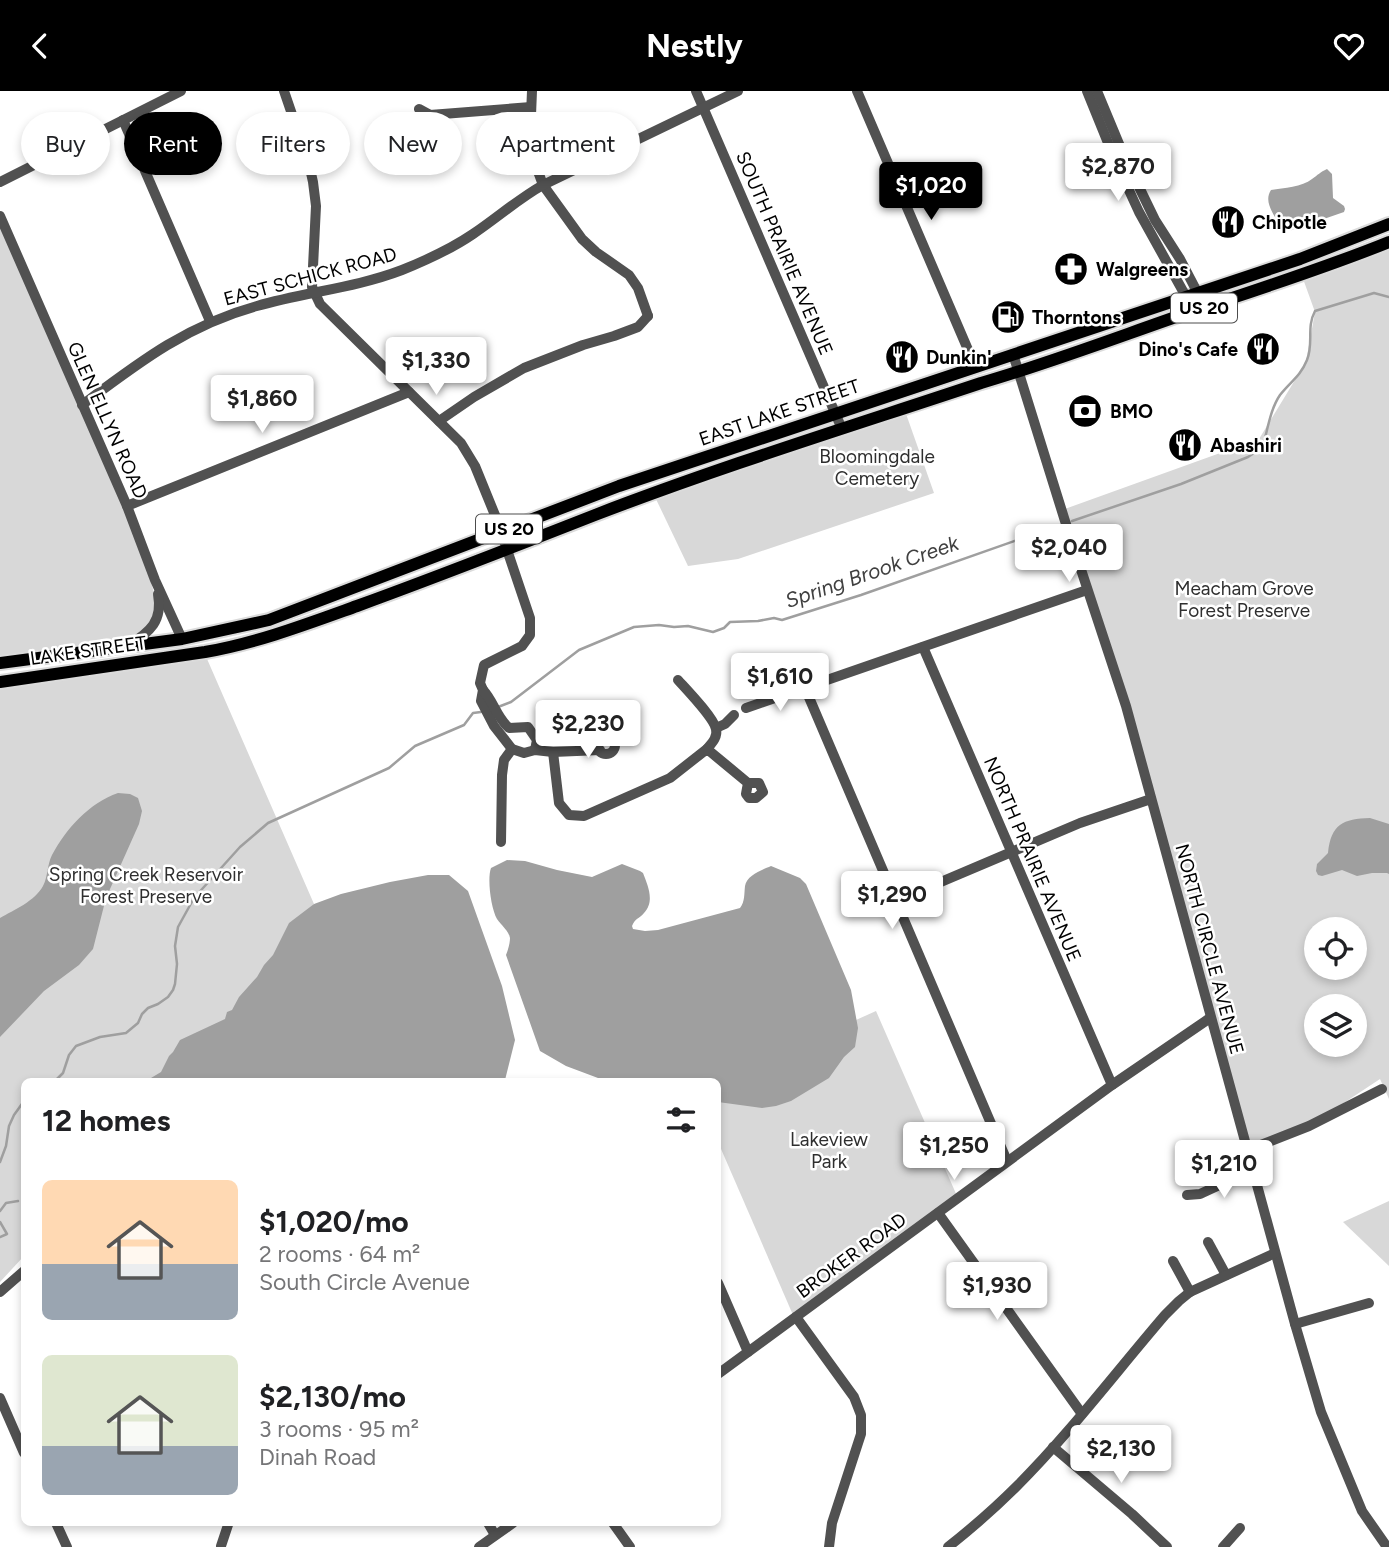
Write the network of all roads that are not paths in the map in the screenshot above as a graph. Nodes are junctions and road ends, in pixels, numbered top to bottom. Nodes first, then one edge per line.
1 (181, 91) edge
2 (284, 91) edge
3 (532, 91) edge
4 (696, 91) edge
5 (738, 91) edge
6 (857, 91) edge
7 (1087, 91) edge
8 (1097, 91) edge
9 (531, 107) junction
10 (704, 108) junction
11 (419, 109) dead end
12 (123, 120) junction
13 (0, 182) edge
14 (543, 185) junction
15 (0, 216) edge
16 (1389, 224) edge
17 (1389, 242) edge
18 (314, 294) junction
19 (1192, 295) junction
20 (1200, 309) junction
21 (210, 321) junction
22 (1013, 354) junction
23 (975, 366) junction
24 (1019, 372) junction
25 (409, 392) junction
26 (82, 405) junction
27 (836, 414) junction
28 (439, 421) junction
29 (842, 429) junction
30 (127, 506) junction
31 (501, 532) junction
32 (508, 549) junction
33 (155, 580) junction
34 (1087, 590) junction
35 (182, 639) junction
36 (127, 646) junction
37 (923, 647) junction
38 (181, 655) junction
39 (0, 663) edge
40 (678, 680) dead end
41 (0, 682) edge
42 (805, 688) junction
43 (746, 708) dead end
44 (491, 709) junction
45 (734, 715) dead end
46 (716, 728) junction
47 (512, 749) junction
48 (707, 749) junction
49 (536, 750) junction
50 (600, 750) dead end
51 (553, 752) junction
52 (748, 783) dead end
53 (1151, 799) junction
54 (501, 842) dead end
55 (1011, 851) junction
56 (896, 901) junction
57 (1210, 1018) junction
58 (1112, 1085) junction
59 (1381, 1089) dead end
60 (1248, 1150) junction
61 (1007, 1161) junction
62 (1252, 1170) junction
63 (1187, 1195) dead end
64 (938, 1213) junction
65 (1208, 1242) dead end
66 (1275, 1253) junction
67 (1174, 1261) dead end
68 (21, 1274) edge
69 (1226, 1275) junction
70 (721, 1290) edge
71 (0, 1292) edge
72 (1190, 1292) junction
73 (1370, 1303) dead end
74 (796, 1317) junction
75 (1295, 1325) junction
76 (748, 1352) junction
77 (721, 1372) edge
78 (0, 1398) edge
79 (1082, 1414) junction
80 (21, 1446) edge
81 (1054, 1447) junction
82 (56, 1526) edge
83 (229, 1526) edge
84 (490, 1526) edge
85 (508, 1526) edge
86 (615, 1526) edge
87 (1240, 1528) dead end
88 (495, 1535) junction
89 (220, 1546) edge
90 (66, 1547) edge
91 (479, 1547) edge
92 (630, 1547) edge
93 (829, 1547) edge
94 (948, 1547) edge
95 (1167, 1547) edge
96 (1223, 1547) edge
97 (1387, 1547) edge

1 - 12 street
2 - 18 street
3 - 9 street
4 - 10 street, SOUTH PRAIRIE AVENUE
5 - 10 street, EAST SCHICK ROAD
6 - 23 street
7 - 19 street
8 - 19 street
9 - 11 street
9 - 14 street
10 - 14 street, EAST SCHICK ROAD
10 - 27 street, SOUTH PRAIRIE AVENUE
12 - 13 street
12 - 21 street
14 - 18 street, EAST SCHICK ROAD
14 - 28 street
15 - 26 street, GLEN ELLYN ROAD
16 - 19 main road, EAST LAKE STREET / US 20
17 - 20 main road, EAST LAKE STREET / US 20
18 - 21 street, EAST SCHICK ROAD
18 - 25 street
19 - 20 street
19 - 22 main road, EAST LAKE STREET / US 20
20 - 24 main road, EAST LAKE STREET / US 20
21 - 26 street, EAST SCHICK ROAD
22 - 23 main road, EAST LAKE STREET / US 20
22 - 24 street, NORTH CIRCLE AVENUE
23 - 27 main road, EAST LAKE STREET / US 20
24 - 29 main road, EAST LAKE STREET / US 20
24 - 34 street, NORTH CIRCLE AVENUE
25 - 28 street
25 - 30 street
26 - 30 street, GLEN ELLYN ROAD
27 - 29 street, SOUTH PRAIRIE AVENUE
27 - 31 main road, EAST LAKE STREET / US 20
28 - 31 street
29 - 32 main road, EAST LAKE STREET / US 20
30 - 33 street, GLEN ELLYN ROAD
31 - 32 street
31 - 35 main road, EAST LAKE STREET / US 20
32 - 38 main road, EAST LAKE STREET / US 20
32 - 44 street
33 - 35 street, GLEN ELLYN ROAD
33 - 36 street
34 - 37 street
34 - 53 street, NORTH CIRCLE AVENUE
35 - 36 main road, LAKE STREET / US 20
35 - 38 main road
36 - 39 main road, LAKE STREET / US 20
37 - 42 street
37 - 55 street, NORTH PRAIRIE AVENUE
38 - 41 main road, LAKE STREET / US 20
40 - 46 street
42 - 43 street
42 - 56 street
44 - 47 street
44 - 49 street
45 - 46 street
46 - 48 street
47 - 49 street
47 - 54 street
48 - 51 street
48 - 52 street
49 - 51 street
50 - 51 street
53 - 55 street
53 - 57 street, NORTH CIRCLE AVENUE
55 - 56 street
55 - 58 street, NORTH PRAIRIE AVENUE
56 - 61 street
57 - 58 street, BROKER ROAD
57 - 60 street, NORTH CIRCLE AVENUE
58 - 61 street, BROKER ROAD
59 - 60 street
60 - 62 street, NORTH CIRCLE AVENUE
61 - 64 street, BROKER ROAD
62 - 63 street
62 - 66 street, NORTH CIRCLE AVENUE
64 - 74 street, BROKER ROAD
64 - 79 street
65 - 69 street
66 - 69 street
66 - 75 street, NORTH CIRCLE AVENUE
67 - 72 street
68 - 71 street
69 - 72 street
70 - 76 street
72 - 79 street
73 - 75 street
74 - 76 street, BROKER ROAD
74 - 93 street
75 - 97 street, NORTH CIRCLE AVENUE
76 - 77 street, BROKER ROAD
78 - 80 street
79 - 81 street
81 - 94 street
81 - 95 street
82 - 90 street
83 - 89 street
84 - 88 street
85 - 88 street
86 - 92 street
87 - 96 street
88 - 91 street

